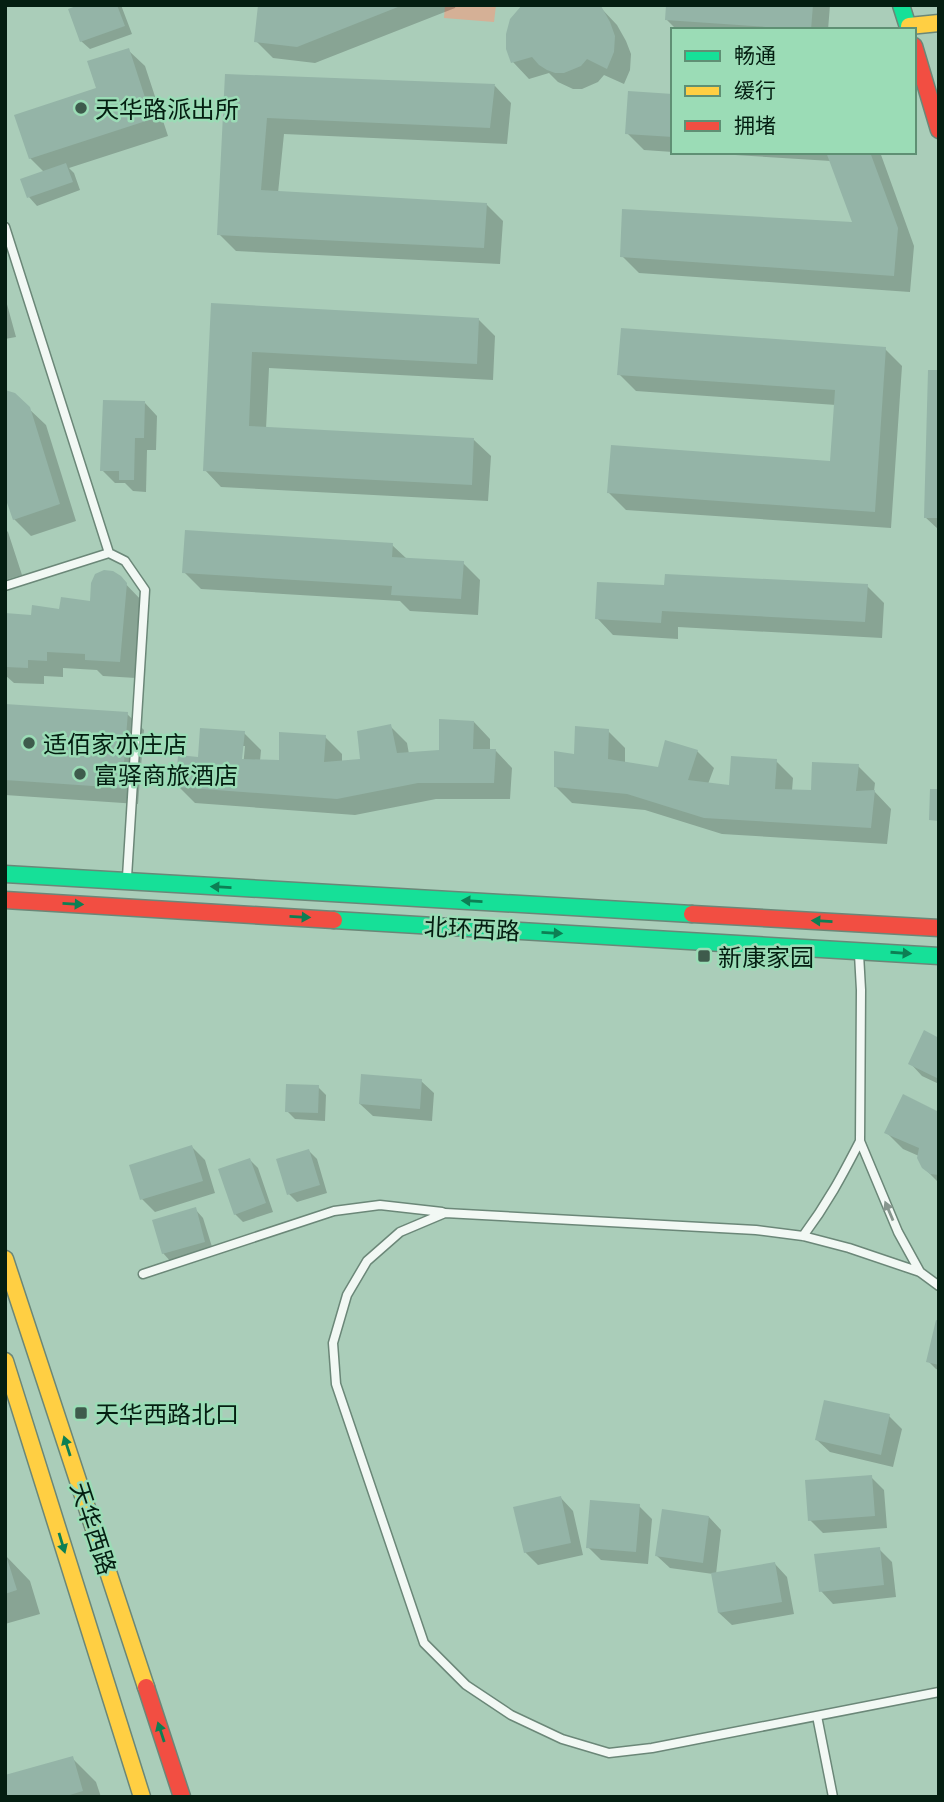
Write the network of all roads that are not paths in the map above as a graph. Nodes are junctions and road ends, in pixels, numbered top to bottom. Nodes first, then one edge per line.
1 (901, 5) edge
2 (939, 23) edge
3 (909, 28) edge
4 (916, 53) edge
5 (939, 130) edge
6 (5, 227) edge
7 (109, 553) junction
8 (5, 586) edge
9 (5, 874) edge
10 (127, 881) junction
11 (5, 900) edge
12 (939, 928) edge
13 (859, 951) junction
14 (939, 956) edge
15 (860, 1140) junction
16 (445, 1213) junction
17 (803, 1236) junction
18 (5, 1259) edge
19 (919, 1272) junction
20 (143, 1275) dead end
21 (939, 1286) edge
22 (5, 1360) edge
23 (939, 1692) edge
24 (817, 1716) junction
25 (142, 1797) edge
26 (182, 1797) edge
27 (833, 1797) edge

1 - 3 street
2 - 3 street
4 - 5 street
6 - 7 lane
7 - 8 lane
7 - 10 lane
9 - 10 street, 北环西路
12 -> 10 street, 北环西路
11 -> 13 street, 北环西路
13 -> 14 street, 北环西路
13 - 15 lane
15 - 17 lane
19 -> 15 lane
16 - 17 lane
16 - 20 lane
16 - 24 lane
17 - 19 lane
26 -> 18 street, 天华西路
19 - 21 lane
22 -> 25 street, 天华西路
23 - 24 lane
24 - 27 lane

